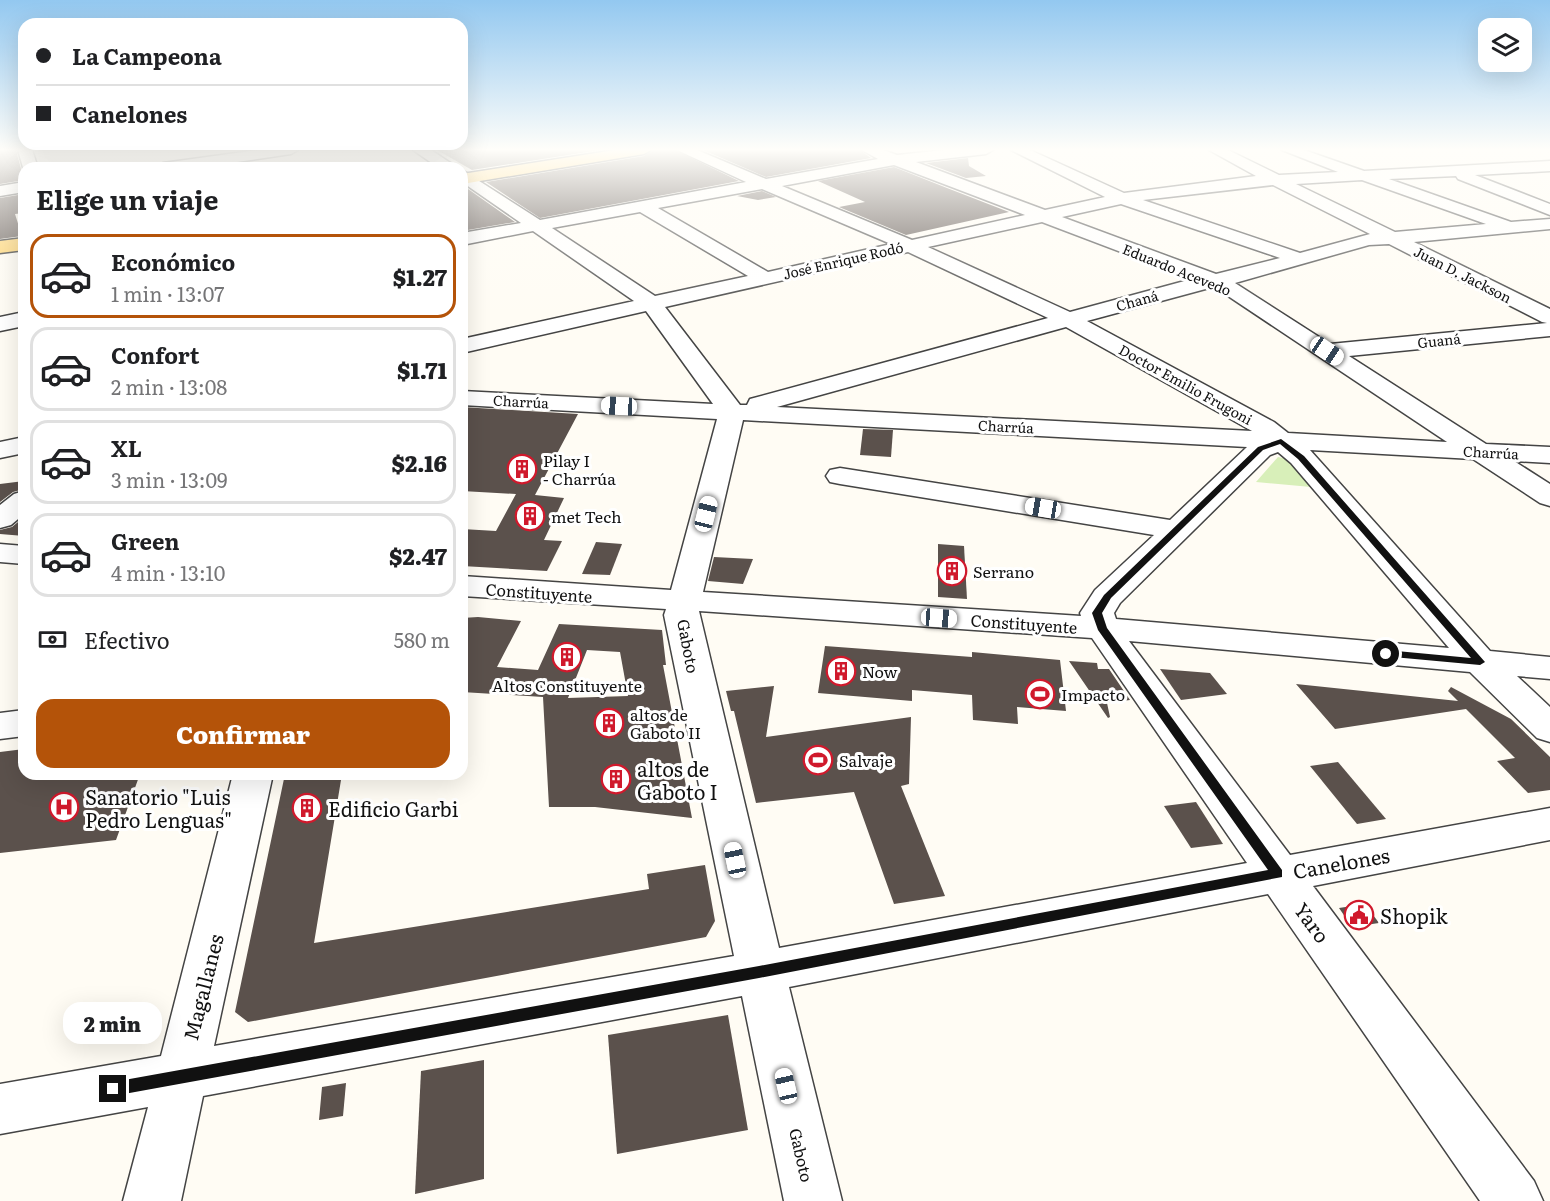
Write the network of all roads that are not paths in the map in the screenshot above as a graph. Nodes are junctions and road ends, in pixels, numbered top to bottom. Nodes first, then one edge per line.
1 (506, 206) edge
2 (642, 206) joint
3 (815, 206) edge
4 (1014, 206) edge
5 (1085, 206) edge
6 (1145, 206) edge
7 (1328, 206) edge
8 (1452, 206) edge
9 (1040, 216) junction
10 (1550, 224) edge
11 (535, 226) junction
12 (1514, 228) junction
13 (468, 238) edge
14 (1391, 238) junction
15 (908, 245) junction
16 (18, 247) edge
17 (0, 250) edge
18 (1300, 259) junction
19 (765, 278) junction
20 (1215, 281) junction
21 (651, 303) junction
22 (1550, 317) edge
23 (1068, 319) junction
24 (18, 321) edge
25 (0, 324) edge
26 (1550, 329) edge
27 (468, 345) edge
28 (1327, 351) junction
29 (468, 398) edge
30 (732, 412) junction
31 (1281, 441) junction
32 (18, 446) edge
33 (0, 450) edge
34 (1480, 451) junction
35 (1550, 455) edge
36 (840, 476) dead end
37 (1550, 497) edge
38 (18, 505) edge
39 (0, 519) edge
40 (1179, 530) junction
41 (0, 554) edge
42 (18, 555) edge
43 (468, 586) edge
44 (684, 602) junction
45 (1102, 628) junction
46 (1480, 662) junction
47 (1550, 669) edge
48 (18, 724) edge
49 (0, 726) edge
50 (1550, 729) edge
51 (252, 780) edge
52 (1550, 824) edge
53 (1277, 874) junction
54 (759, 972) junction
55 (180, 1077) junction
56 (0, 1109) edge
57 (152, 1201) edge
58 (813, 1201) edge
59 (1514, 1201) edge

1 - 11 street
2 - 11 street
2 - 19 street
3 - 15 street, Doctor Emilio Frugoni
4 - 9 street, Eduardo Acevedo
5 - 9 street, José Enrique Rodó
6 - 18 street
7 - 14 street, Juan D. Jackson
8 - 12 street
9 - 15 street, José Enrique Rodó
9 - 20 street, Eduardo Acevedo
10 - 12 street, Chaná
11 - 13 street
11 - 21 street
12 - 14 street, Chaná
14 - 18 street, Chaná
14 - 22 street, Juan D. Jackson
15 - 19 street, José Enrique Rodó
15 - 23 street, Doctor Emilio Frugoni
16 - 17 main road
18 - 20 street, Chaná
19 - 21 street, José Enrique Rodó
20 - 23 street, Chaná
20 - 28 street, Eduardo Acevedo
21 - 27 street, José Enrique Rodó
21 - 30 street
23 - 30 street, Chaná
23 - 31 street, Doctor Emilio Frugoni
24 - 25 street
26 - 28 street, Guaná
28 - 34 street, Eduardo Acevedo
29 - 30 street, Charrúa
30 - 31 street, Charrúa
30 - 44 street, Gaboto
31 - 34 street, Charrúa
31 - 40 street
31 - 46 street, Doctor Emilio Frugoni
32 - 33 street
34 - 35 street, Charrúa
34 - 37 street, Eduardo Acevedo
36 - 40 street
38 - 39 street
40 - 45 street
41 - 42 street
43 - 44 street, Constituyente
44 - 45 street, Constituyente
44 - 54 street, Gaboto
45 - 46 street, Constituyente
45 - 53 street, Yaro
46 - 47 street, Constituyente
46 - 50 street, Doctor Emilio Frugoni
48 - 49 street
51 - 55 street, Magallanes
52 - 53 street, Canelones
53 - 54 street, Canelones
53 - 59 street, Yaro
54 - 55 street, Canelones
54 - 58 street, Gaboto
55 - 56 street, Canelones
55 - 57 street, Magallanes

